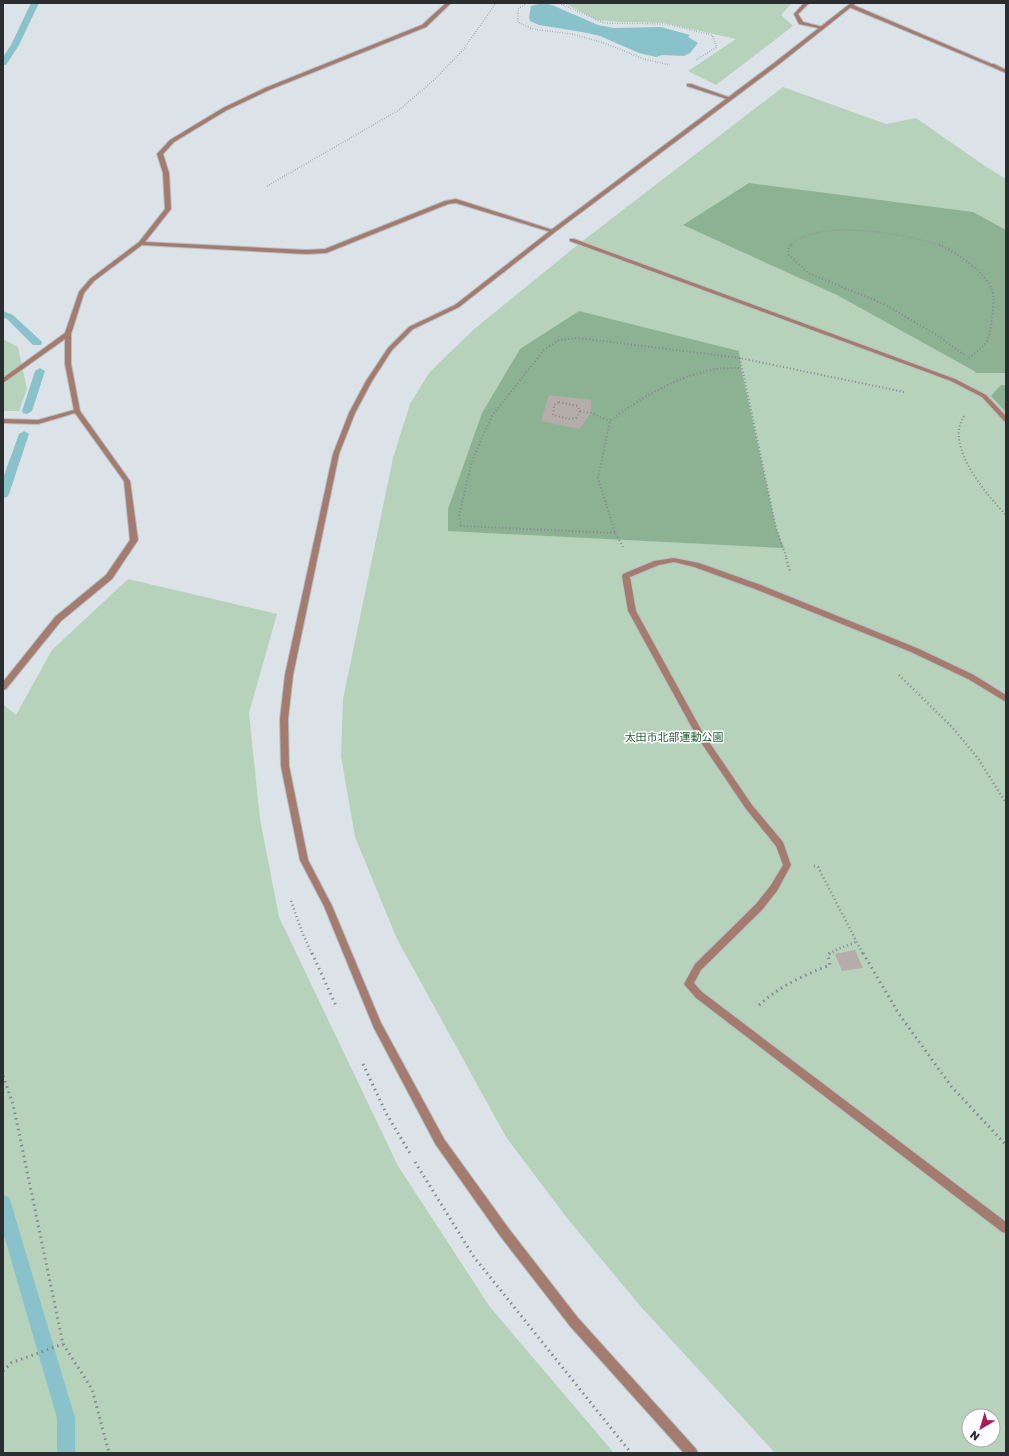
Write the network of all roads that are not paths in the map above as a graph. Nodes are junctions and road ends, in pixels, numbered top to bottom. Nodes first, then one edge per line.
1 (449, 3) edge
2 (807, 3) edge
3 (852, 4) edge
4 (820, 28) junction
5 (1006, 72) edge
6 (689, 85) dead end
7 (729, 98) junction
8 (553, 231) junction
9 (572, 240) dead end
10 (141, 243) junction
11 (68, 334) junction
12 (3, 381) edge
13 (77, 411) junction
14 (1006, 420) edge
15 (3, 422) edge
16 (3, 687) edge
17 (1006, 699) edge
18 (1006, 1228) edge
19 (692, 1453) edge

1 - 10 street
2 - 4 street
3 - 4 street
3 - 5 street
4 - 7 street
6 - 7 street
7 - 8 street
8 - 10 street
8 - 19 street
9 - 14 street
10 - 11 street
11 - 12 street
11 - 13 street
13 - 15 street
13 - 16 street
17 - 18 street

